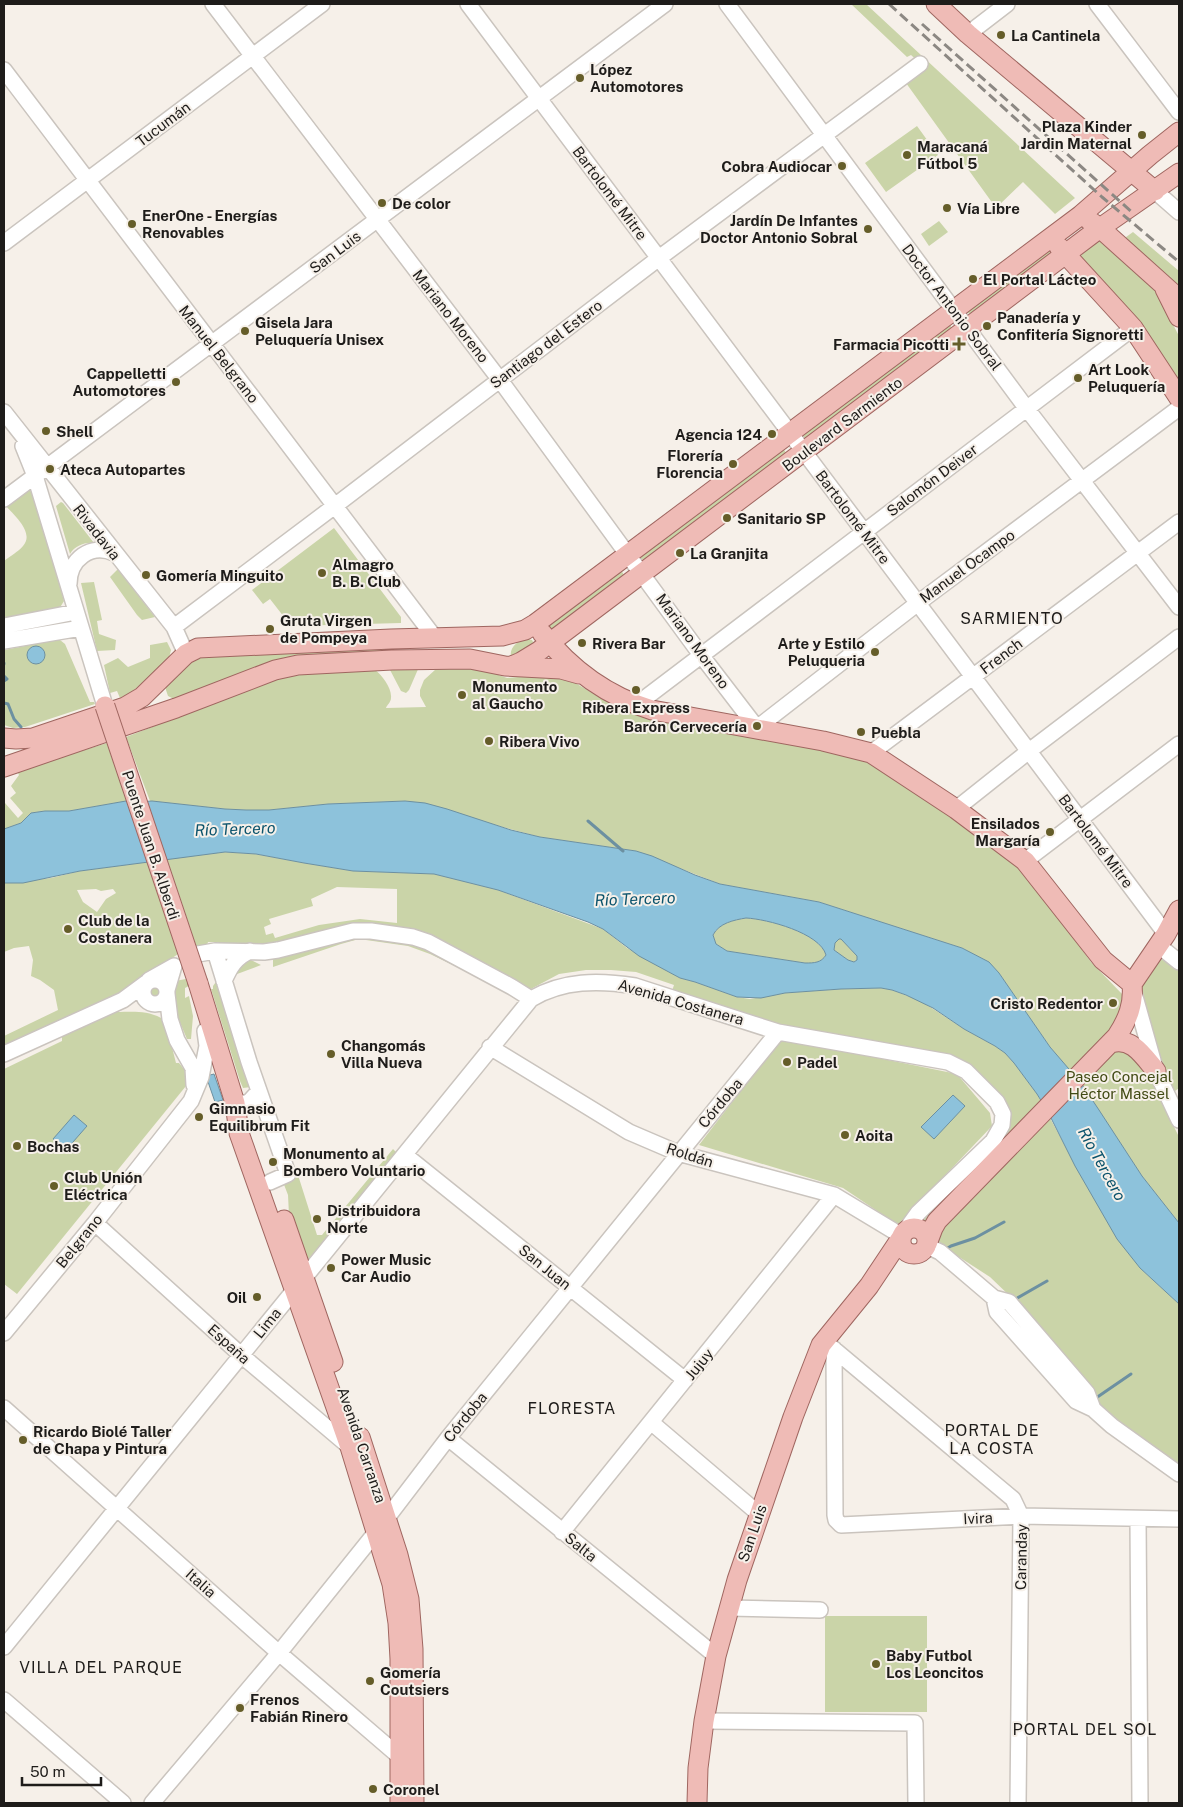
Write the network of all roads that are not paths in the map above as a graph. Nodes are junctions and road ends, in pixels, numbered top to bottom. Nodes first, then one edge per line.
1 (213, 4) edge
2 (322, 4) edge
3 (468, 4) edge
4 (665, 4) edge
5 (727, 4) edge
6 (936, 4) edge
7 (1007, 4) edge
8 (1097, 4) edge
9 (968, 34) junction
10 (253, 56) junction
11 (920, 64) dead end
12 (4, 70) edge
13 (539, 98) junction
14 (1179, 112) edge
15 (1179, 132) edge
16 (825, 134) junction
17 (1131, 172) junction
18 (1179, 173) edge
19 (87, 181) junction
20 (1155, 191) junction
21 (1179, 212) edge
22 (1081, 215) junction
23 (377, 220) junction
24 (1100, 228) junction
25 (1051, 238) junction
26 (4, 243) edge
27 (1066, 256) junction
28 (659, 258) junction
29 (1162, 284) junction
30 (1179, 299) edge
31 (954, 310) junction
32 (1179, 317) edge
33 (968, 328) junction
34 (1133, 328) junction
35 (211, 344) junction
36 (500, 380) junction
37 (1179, 398) edge
38 (1179, 408) edge
39 (1027, 409) junction
40 (4, 412) edge
41 (790, 433) junction
42 (805, 452) junction
43 (41, 472) junction
44 (1083, 481) junction
45 (4, 499) edge
46 (336, 505) junction
47 (1179, 522) edge
48 (864, 531) junction
49 (114, 553) junction
50 (629, 554) junction
51 (1138, 554) junction
52 (642, 573) junction
53 (69, 588) junction
54 (918, 603) junction
55 (1179, 607) edge
56 (76, 612) junction
57 (535, 624) junction
58 (4, 626) edge
59 (174, 627) junction
60 (81, 628) junction
61 (513, 634) junction
62 (1179, 637) edge
63 (435, 638) junction
64 (391, 639) junction
65 (4, 641) edge
66 (550, 643) junction
67 (186, 654) junction
68 (701, 655) junction
69 (392, 660) junction
70 (507, 665) junction
71 (582, 675) junction
72 (973, 677) junction
73 (161, 678) junction
74 (636, 705) junction
75 (105, 706) joint
76 (176, 708) junction
77 (757, 728) junction
78 (4, 738) edge
79 (1179, 744) edge
80 (1029, 751) junction
81 (871, 753) junction
82 (4, 767) edge
83 (956, 809) junction
84 (1080, 819) junction
85 (1025, 861) junction
86 (1179, 910) edge
87 (1162, 940) junction
88 (215, 951) junction
89 (250, 951) junction
90 (198, 954) dead end
91 (1179, 962) edge
92 (224, 981) junction
93 (148, 982) junction
94 (198, 983) joint
95 (1132, 984) junction
96 (168, 992) junction
97 (531, 999) junction
98 (123, 1000) junction
99 (150, 1003) junction
100 (170, 1019) junction
101 (206, 1022) junction
102 (778, 1032) junction
103 (180, 1045) junction
104 (490, 1047) junction
105 (1107, 1047) junction
106 (4, 1054) edge
107 (1156, 1072) junction
108 (259, 1091) junction
109 (1175, 1100) edge
110 (191, 1101) junction
111 (236, 1103) junction
112 (1179, 1120) edge
113 (678, 1154) junction
114 (405, 1155) junction
115 (270, 1182) junction
116 (834, 1195) junction
117 (937, 1221) junction
118 (95, 1223) junction
119 (906, 1233) junction
120 (923, 1248) junction
121 (299, 1284) junction
122 (869, 1286) junction
123 (571, 1288) junction
124 (4, 1333) edge
125 (829, 1345) junction
126 (240, 1355) junction
127 (685, 1380) junction
128 (330, 1391) junction
129 (4, 1408) edge
130 (309, 1414) junction
131 (652, 1423) junction
132 (448, 1438) junction
133 (350, 1447) junction
134 (368, 1461) junction
135 (1179, 1474) edge
136 (116, 1508) junction
137 (759, 1514) junction
138 (1021, 1516) junction
139 (1138, 1518) junction
140 (1179, 1519) edge
141 (382, 1525) junction
142 (562, 1532) junction
143 (728, 1608) junction
144 (820, 1610) dead end
145 (4, 1647) edge
146 (279, 1653) junction
147 (716, 1656) junction
148 (4, 1700) edge
149 (704, 1721) junction
150 (400, 1757) junction
151 (123, 1803) edge
152 (152, 1803) edge
153 (400, 1803) edge
154 (414, 1803) edge
155 (697, 1803) edge
156 (916, 1803) edge
157 (1018, 1803) edge
158 (1131, 1803) edge
159 (1140, 1803) edge

1 - 10 street, Mariano Moreno
2 - 10 street, Tucumán
3 - 13 street, Bartolomé Mitre
4 - 13 street, San Luis
5 - 16 street, Doctor Antonio Sobral
6 - 9 main road
7 - 9 street
8 - 14 street
9 - 17 main road
10 - 19 street, Tucumán
10 - 23 street, Mariano Moreno
11 - 16 street, Santiago del Estero
12 - 19 street, Manuel Belgrano
13 - 23 street, San Luis
13 - 28 street, Bartolomé Mitre
15 - 17 main road, Boulevard Sarmiento
16 - 28 street, Santiago del Estero
16 - 31 street, Doctor Antonio Sobral
17 - 20 main road
17 - 22 main road, Boulevard Sarmiento
18 - 20 main road, Boulevard Sarmiento
19 - 26 street, Tucumán
19 - 35 street, Manuel Belgrano
20 - 21 street
20 - 24 main road, Boulevard Sarmiento
22 - 24 main road
22 - 25 main road, Boulevard Sarmiento
23 - 35 street, San Luis
23 - 36 street, Mariano Moreno
24 - 27 main road, Boulevard Sarmiento
24 - 29 main road
25 - 27 main road
25 - 31 main road, Boulevard Sarmiento
27 - 33 main road, Boulevard Sarmiento
27 - 34 main road
28 - 36 street, Santiago del Estero
28 - 41 street, Bartolomé Mitre
29 - 30 main road
29 - 32 main road
31 - 33 street, Doctor Antonio Sobral
31 - 41 main road, Boulevard Sarmiento
33 - 39 street, Doctor Antonio Sobral
33 - 42 main road, Boulevard Sarmiento
34 - 37 main road
34 - 39 street, Salomón Deiver
35 - 43 street, San Luis
35 - 46 street, Manuel Belgrano
36 - 46 street, Santiago del Estero
36 - 50 street, Mariano Moreno
38 - 44 street, Manuel Ocampo
39 - 44 street, Doctor Antonio Sobral
39 - 48 street, Salomón Deiver
40 - 43 street
41 - 42 street, Bartolomé Mitre
41 - 50 main road, Boulevard Sarmiento
42 - 48 street, Bartolomé Mitre
42 - 52 main road, Boulevard Sarmiento
43 - 45 street, San Luis
43 - 49 street, Rivadavia
43 - 53 street
44 - 51 street, Doctor Antonio Sobral
44 - 54 street, Manuel Ocampo
46 - 59 street, Santiago del Estero
46 - 63 street, Manuel Belgrano
47 - 51 street, French
48 - 54 street, Bartolomé Mitre
48 - 68 street, Salomón Deiver
49 - 53 street
49 - 59 street, Rivadavia
50 - 52 street, Mariano Moreno
50 - 57 main road, Boulevard Sarmiento
51 - 55 street, Doctor Antonio Sobral
51 - 72 street, French
52 - 66 main road, Boulevard Sarmiento
52 - 68 street, Mariano Moreno
53 - 56 street
54 - 72 street, Bartolomé Mitre
54 - 77 street, Manuel Ocampo
56 - 58 street
56 - 60 street
57 - 61 main road, Boulevard Sarmiento
57 - 66 main road
59 - 67 street, Rivadavia
60 - 65 street
60 - 75 street
61 - 63 main road
61 - 70 main road
62 - 80 street
63 - 64 main road
64 - 67 main road
64 - 69 main road
66 - 70 main road, Boulevard Sarmiento
66 - 71 main road
67 - 73 main road
68 - 74 street, Salomón Deiver
68 - 77 street, Mariano Moreno
69 - 70 main road
69 - 76 main road
70 - 71 main road
71 - 74 main road
72 - 80 street, Bartolomé Mitre
72 - 81 street, French
73 - 76 main road
73 - 78 main road
74 - 77 main road
75 - 94 main road, Puente Juan B. Alberdi, bridge
76 - 82 main road
77 - 81 main road
79 - 84 street
80 - 83 street
80 - 84 street, Bartolomé Mitre
81 - 83 main road
83 - 85 main road
84 - 85 street
84 - 87 street, Bartolomé Mitre
85 - 95 main road
86 - 87 main road
87 - 91 street, Bartolomé Mitre
87 - 95 main road
88 - 89 street
88 - 90 street
88 - 92 street
89 - 92 street
89 - 97 street
92 - 108 street
93 - 96 street
93 - 96 street
93 - 98 street
93 - 99 street
94 - 101 main road, Avenida Carranza
95 - 105 main road
95 - 107 street
96 - 99 street
96 - 100 street
97 - 102 street, Avenida Costanera
97 - 104 street, Lima
98 - 99 street
98 - 106 street
99 - 100 street
100 - 103 street
101 - 103 street
101 - 110 street, Belgrano
101 - 111 main road, Avenida Carranza
102 - 113 street, Córdoba
102 - 119 street, Avenida Costanera
103 - 110 street
104 - 113 street, Roldán
104 - 114 street, Lima
105 - 107 main road
105 - 117 main road
107 - 109 street
108 - 111 street
108 - 115 street
109 - 112 street
110 - 118 street, Belgrano
111 - 115 main road, Avenida Carranza
111 - 121 main road, Avenida Carranza
113 - 116 street, Roldán
113 - 123 street, Córdoba
114 - 121 street, Lima
114 - 123 street, San Juan
115 - 121 main road, Avenida Carranza
116 - 119 street, Roldán
116 - 127 street, Jujuy
117 - 119 main road
117 - 120 main road
118 - 124 street, Belgrano
118 - 126 street, España
119 - 120 main road
119 - 122 main road, San Luis
120 - 122 main road, San Luis
120 - 135 street
121 - 126 street, Lima
121 - 128 main road, Avenida Carranza
121 - 134 main road, Avenida Carranza
122 - 125 main road, San Luis
123 - 127 street, San Juan
123 - 132 street, Córdoba
125 - 137 main road, San Luis
125 - 138 street, Caranday
125 - 138 street, Ivira
126 - 130 street, España
126 - 136 street, Lima
127 - 131 street, Jujuy
128 - 130 street
128 - 133 main road, Avenida Carranza
129 - 136 street, Italia
130 - 133 street, España
131 - 137 street
131 - 142 street, Jujuy
132 - 141 street, Córdoba
132 - 142 street, Salta
133 - 134 street, España
133 - 141 main road, Avenida Carranza
134 - 141 main road, Avenida Carranza
136 - 145 street, Lima
136 - 146 street, Italia
137 - 143 main road, San Luis
138 - 139 street, Ivira
138 - 157 street, Caranday
139 - 140 street, Ivira
139 - 159 street
141 - 146 street, Córdoba
141 - 150 main road, Avenida Carranza
141 - 154 main road, Avenida Carranza
142 - 147 street, Salta
143 - 144 street
143 - 147 main road, San Luis
146 - 150 street, Italia
146 - 152 street, Córdoba
147 - 149 main road, San Luis
148 - 151 street
149 - 155 main road, San Luis
149 - 156 street
150 - 153 main road, Avenida Carranza
158 - 159 street

